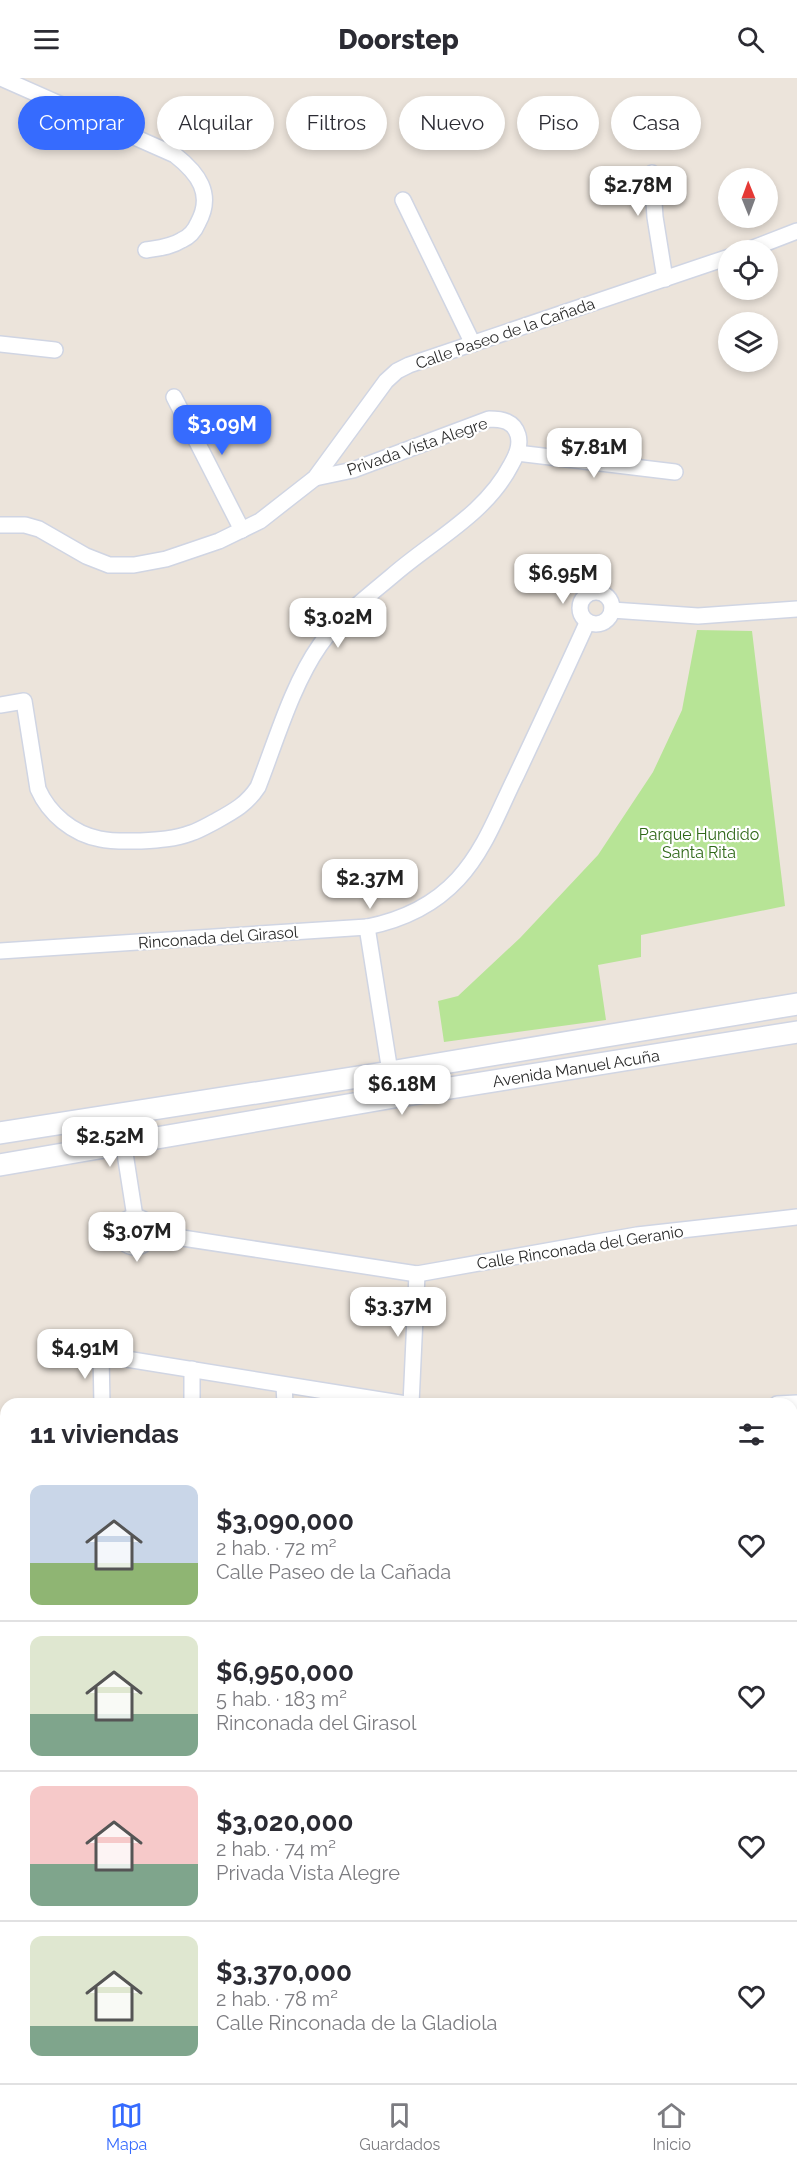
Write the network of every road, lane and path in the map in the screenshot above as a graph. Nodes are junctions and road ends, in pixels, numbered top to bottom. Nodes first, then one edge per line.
1 (1, 78) edge
2 (652, 173) dead end
3 (403, 200) dead end
4 (797, 232) edge
5 (775, 240) edge
6 (146, 250) dead end
7 (718, 261) edge
8 (665, 279) junction
9 (0, 344) edge
10 (473, 344) junction
11 (55, 350) dead end
12 (174, 397) dead end
13 (517, 453) junction
14 (675, 472) dead end
15 (315, 478) junction
16 (0, 525) edge
17 (242, 530) junction
18 (797, 609) edge
19 (612, 610) junction
20 (588, 623) junction
21 (0, 705) edge
22 (368, 927) junction
23 (0, 951) edge
24 (797, 1004) edge
25 (797, 1032) edge
26 (390, 1072) junction
27 (394, 1097) junction
28 (119, 1115) junction
29 (52, 1125) junction
30 (0, 1128) edge
31 (0, 1133) edge
32 (123, 1143) junction
33 (0, 1166) edge
34 (135, 1217) junction
35 (797, 1217) edge
36 (150, 1233) junction
37 (417, 1274) junction
38 (58, 1348) dead end
39 (101, 1355) junction
40 (192, 1370) junction
41 (284, 1384) junction
42 (102, 1398) edge
43 (192, 1398) edge
44 (285, 1398) edge
45 (369, 1398) edge
46 (411, 1398) edge

1 - 6 street
2 - 8 street
3 - 10 street
4 - 5 street
7 - 8 street, Calle Paseo de la Cañada
8 - 10 street, Calle Paseo de la Cañada
9 - 11 street
10 - 15 street, Calle Paseo de la Cañada
12 - 17 street
13 - 14 street
13 - 15 street, Privada Vista Alegre
13 - 21 street
15 - 17 street, Calle Paseo de la Cañada
16 - 17 street, Calle Paseo de la Cañada
18 - 19 street
19 - 20 street
19 - 20 street
20 - 22 street, Rinconada del Girasol
22 - 23 street, Rinconada del Girasol
22 - 26 street
24 - 26 street, Avenida Manuel Acuña
25 - 27 street, Avenida Manuel Acuña
26 - 27 street
26 - 28 street, Avenida Manuel Acuña
27 - 32 street, Avenida Manuel Acuña
28 - 29 street, Avenida Manuel Acuña
28 - 32 street
29 - 30 street
29 - 31 street
32 - 33 street, Avenida Manuel Acuña
32 - 34 street
34 - 36 street
34 - 36 street
35 - 37 street, Calle Rinconada del Geranio
36 - 37 street, Calle Rinconada del Geranio
37 - 46 street
38 - 39 street
39 - 40 street
39 - 42 street
40 - 41 street
40 - 43 street
41 - 44 street
41 - 45 street

